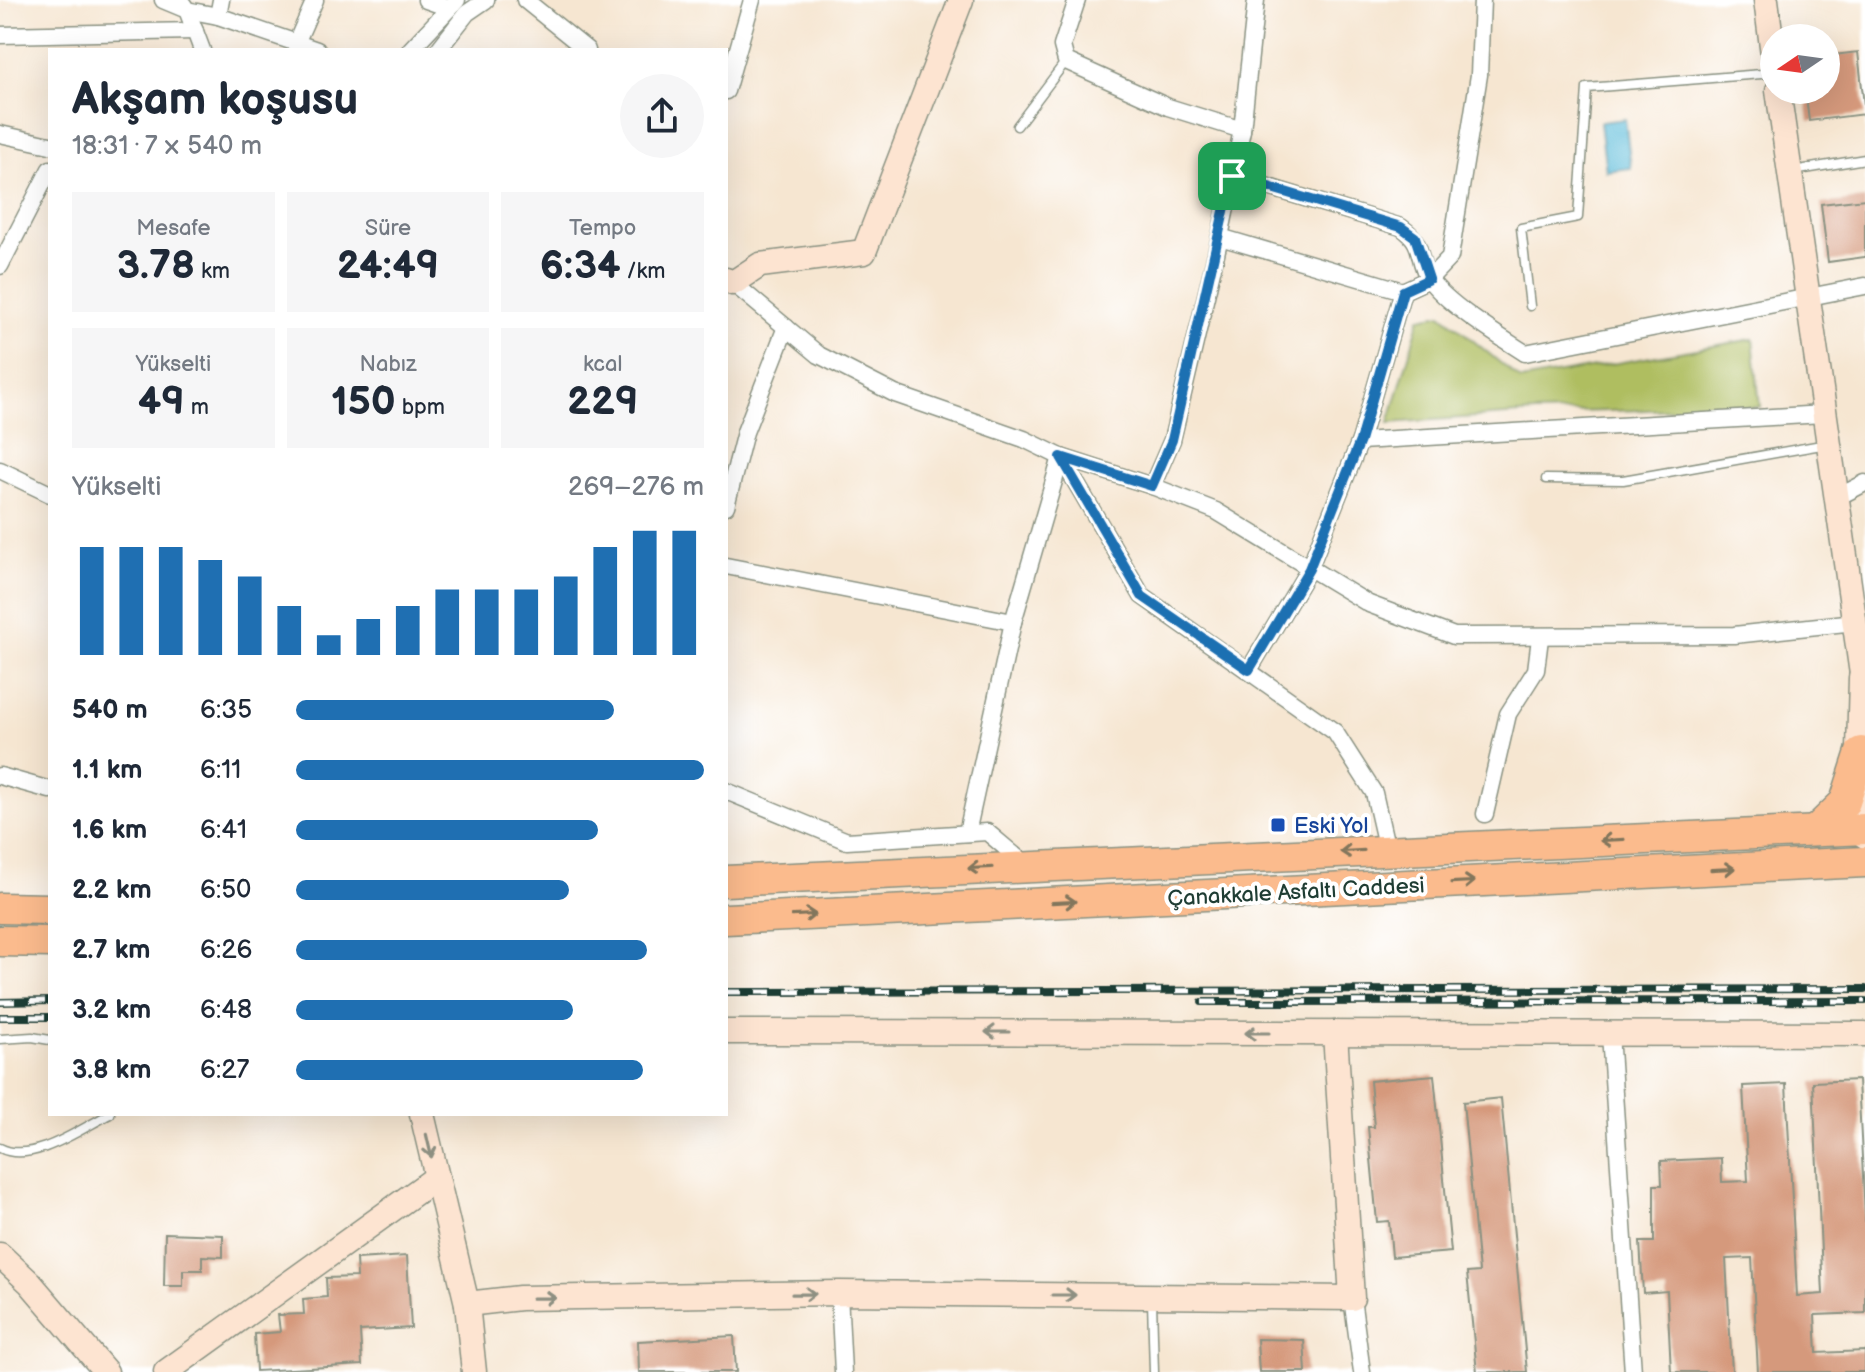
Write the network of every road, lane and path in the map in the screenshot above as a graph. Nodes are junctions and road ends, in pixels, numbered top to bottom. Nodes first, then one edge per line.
1 (163, 0) edge
2 (315, 0) edge
3 (426, 0) edge
4 (486, 0) edge
5 (525, 0) edge
6 (752, 0) edge
7 (961, 0) edge
8 (1077, 0) edge
9 (1256, 0) edge
10 (1482, 0) edge
11 (1766, 0) edge
12 (453, 4) edge
13 (184, 5) edge
14 (220, 8) edge
15 (1769, 24) edge
16 (195, 31) junction
17 (0, 35) edge
18 (297, 41) junction
19 (201, 48) edge
20 (313, 48) edge
21 (412, 48) edge
22 (440, 48) edge
23 (585, 48) edge
24 (1066, 61) junction
25 (1760, 74) edge
26 (728, 84) edge
27 (1780, 104) edge
28 (1017, 126) dead end
29 (1242, 130) junction
30 (0, 134) edge
31 (47, 141) edge
32 (1865, 159) edge
33 (1789, 172) junction
34 (48, 173) edge
35 (1232, 176) junction
36 (1220, 237) junction
37 (0, 266) edge
38 (1429, 279) junction
39 (730, 282) edge
40 (1865, 286) edge
41 (1403, 291) junction
42 (1805, 296) junction
43 (1530, 306) dead end
44 (786, 327) junction
45 (1823, 414) junction
46 (1360, 441) junction
47 (1828, 444) junction
48 (1061, 457) junction
49 (0, 470) edge
50 (1546, 479) dead end
51 (729, 483) edge
52 (1865, 483) edge
53 (1152, 486) junction
54 (48, 493) edge
55 (1836, 498) junction
56 (728, 566) edge
57 (1309, 569) junction
58 (1013, 622) junction
59 (1855, 622) junction
60 (1540, 638) junction
61 (1249, 670) junction
62 (1864, 679) edge
63 (1861, 752) junction
64 (0, 776) edge
65 (48, 789) edge
66 (728, 792) edge
67 (1485, 814) dead end
68 (1815, 831) junction
69 (1862, 832) edge
70 (967, 833) junction
71 (1387, 850) junction
72 (1865, 862) edge
73 (1027, 866) junction
74 (728, 881) edge
75 (0, 908) edge
76 (48, 909) edge
77 (728, 919) edge
78 (0, 941) edge
79 (48, 942) edge
80 (728, 1032) edge
81 (1335, 1033) junction
82 (1610, 1034) junction
83 (1865, 1034) edge
84 (0, 1039) edge
85 (48, 1040) edge
86 (106, 1116) edge
87 (422, 1116) edge
88 (0, 1148) edge
89 (437, 1177) junction
90 (0, 1255) edge
91 (839, 1293) junction
92 (1152, 1296) junction
93 (1352, 1298) junction
94 (467, 1304) junction
95 (106, 1372) edge
96 (166, 1372) edge
97 (474, 1372) edge
98 (843, 1372) edge
99 (1154, 1372) edge
100 (1362, 1372) edge
101 (1633, 1372) edge

1 - 13 street
2 - 18 street
3 - 12 street
4 - 22 street
5 - 23 street
6 - 26 street
7 - 39 street
8 - 24 street
9 - 29 street
10 - 38 street
11 - 15 street
12 - 21 street
13 - 14 street
13 - 16 street
14 - 18 street
16 - 17 street
16 - 19 street
18 - 20 street
24 - 28 lane
24 - 29 street
25 - 43 lane
27 - 33 street
29 - 35 street
30 - 31 street
32 - 33 lane
33 - 42 street
34 - 37 street
35 - 36 street
35 - 38 street
36 - 41 street
36 - 53 street
38 - 41 street
38 - 42 street
39 - 44 street
40 - 42 street
41 - 46 street
42 - 45 street
44 - 48 street
44 - 51 street
45 - 46 street
45 - 47 street
46 - 57 street
47 - 50 lane
47 - 55 street
48 - 53 street
48 - 58 street
48 - 61 street
49 - 54 street
52 - 55 street
53 - 57 street
55 - 59 street
56 - 58 street
57 - 60 street
57 - 61 street
58 - 70 street
59 - 60 street
59 - 62 street
60 - 67 street
61 - 71 street
62 - 63 street
63 - 68 highway
63 - 69 street
64 - 65 street
66 - 70 street
68 - 69 highway
68 -> 71 highway
70 - 73 street
71 -> 73 highway
77 -> 72 highway, Çanakkale Asfaltı Caddesi
73 -> 74 highway
75 - 76 highway
78 - 79 highway
81 -> 80 street
81 - 82 street
81 - 93 street
82 - 83 street
82 - 101 street
84 - 85 lane
86 - 88 lane
87 -> 89 street
89 - 94 street
89 - 96 street
90 - 95 street
91 -> 92 street
94 -> 91 street
91 - 98 street
92 - 93 street
92 - 99 lane
93 - 100 street
94 - 97 street

